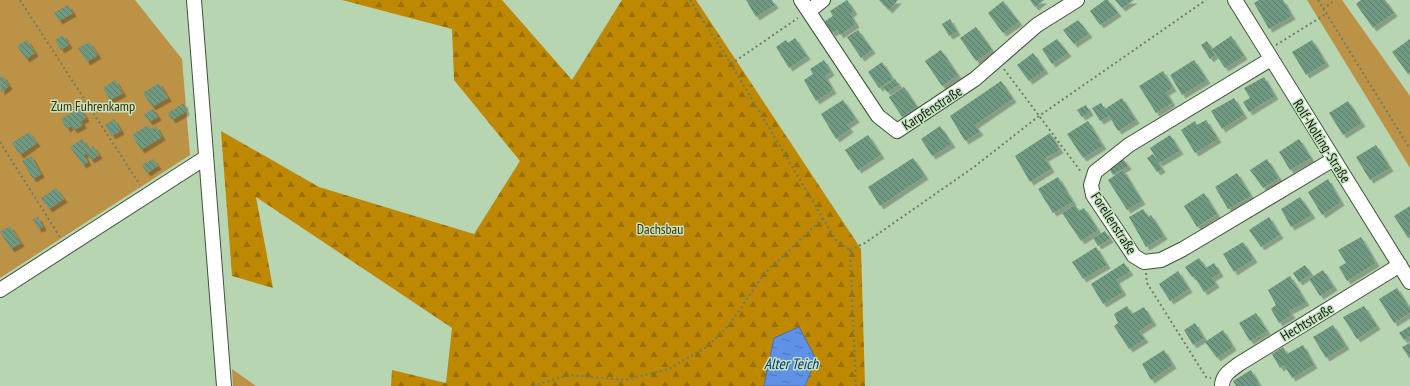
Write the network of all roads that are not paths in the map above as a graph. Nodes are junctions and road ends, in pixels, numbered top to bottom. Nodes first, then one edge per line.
1 (194, 0) edge
2 (824, 0) edge
3 (1077, 0) edge
4 (1235, 0) edge
5 (805, 5) edge
6 (1269, 55) junction
7 (206, 158) junction
8 (1334, 159) junction
9 (1400, 265) junction
10 (1410, 282) edge
11 (0, 290) edge
12 (1222, 384) edge
13 (224, 386) edge

1 - 7 street
2 - 5 street
3 - 5 street, Karpfenstraße
4 - 6 street, Rolf-Nolting-Straße
6 - 8 street, Rolf-Nolting-Straße
6 - 8 street, Forellenstraße
7 - 11 street
7 - 13 street
8 - 9 street, Rolf-Nolting-Straße
9 - 10 street, Rolf-Nolting-Straße
9 - 12 street, Hechtstraße

